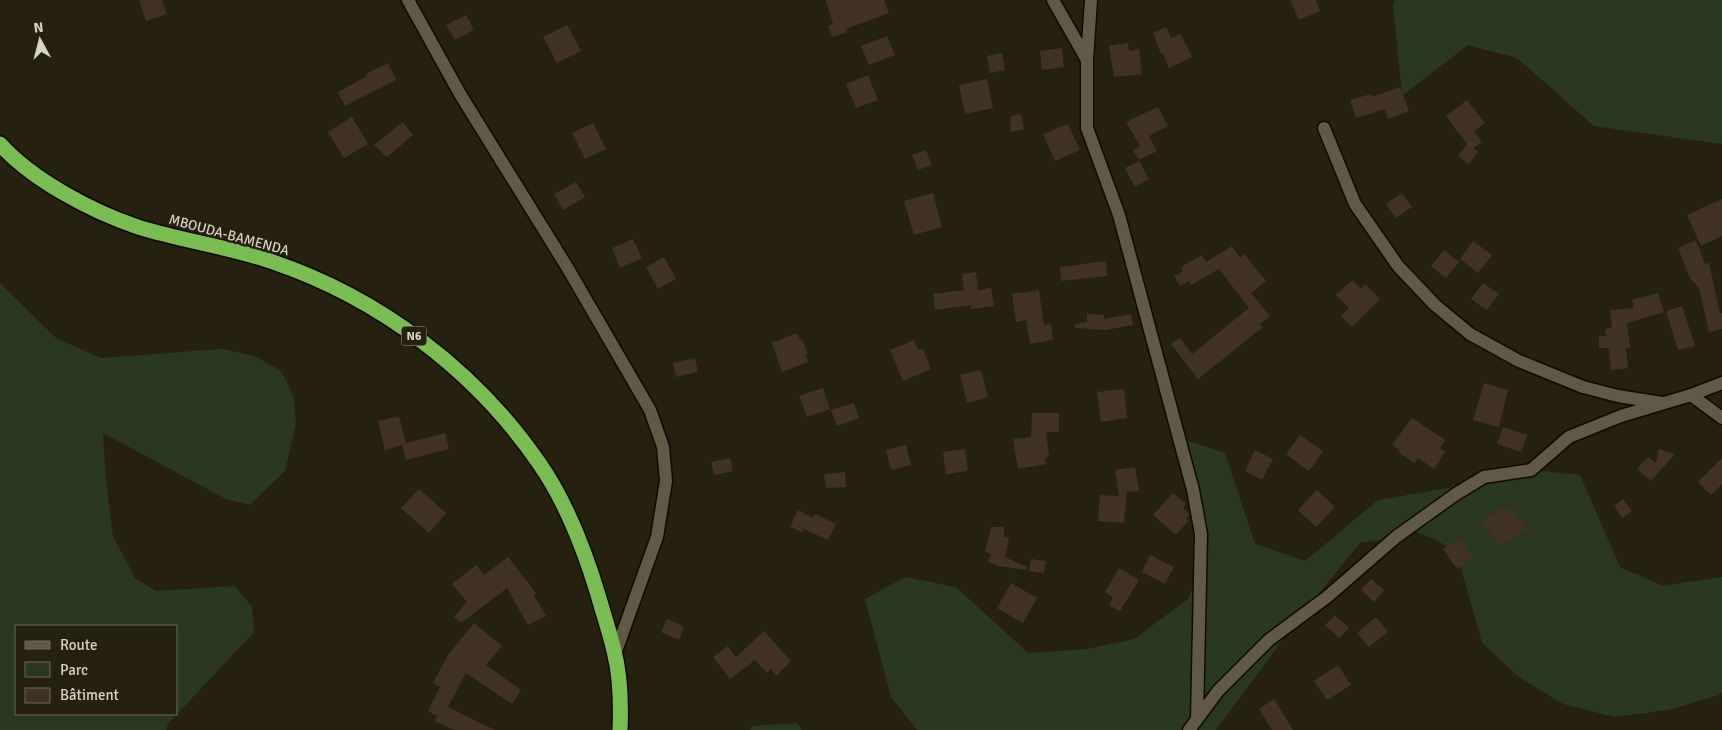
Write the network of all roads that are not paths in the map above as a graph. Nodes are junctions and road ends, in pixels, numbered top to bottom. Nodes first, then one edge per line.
1 (408, 0) edge
2 (1053, 0) edge
3 (1092, 0) edge
4 (1087, 60) junction
5 (1324, 128) dead end
6 (0, 144) edge
7 (1722, 383) edge
8 (1691, 395) junction
9 (1665, 404) junction
10 (1722, 418) edge
11 (615, 654) junction
12 (1197, 719) junction
13 (620, 730) edge
14 (1189, 730) edge

1 - 11 street
2 - 4 street
3 - 4 street
4 - 12 street
5 - 9 street
6 - 11 highway, MBOUDA-BAMENDA / N6
7 - 8 street
8 - 9 street
8 - 10 street
9 - 12 street
11 - 13 highway, MBOUDA-BAMENDA / N6
12 - 14 street

